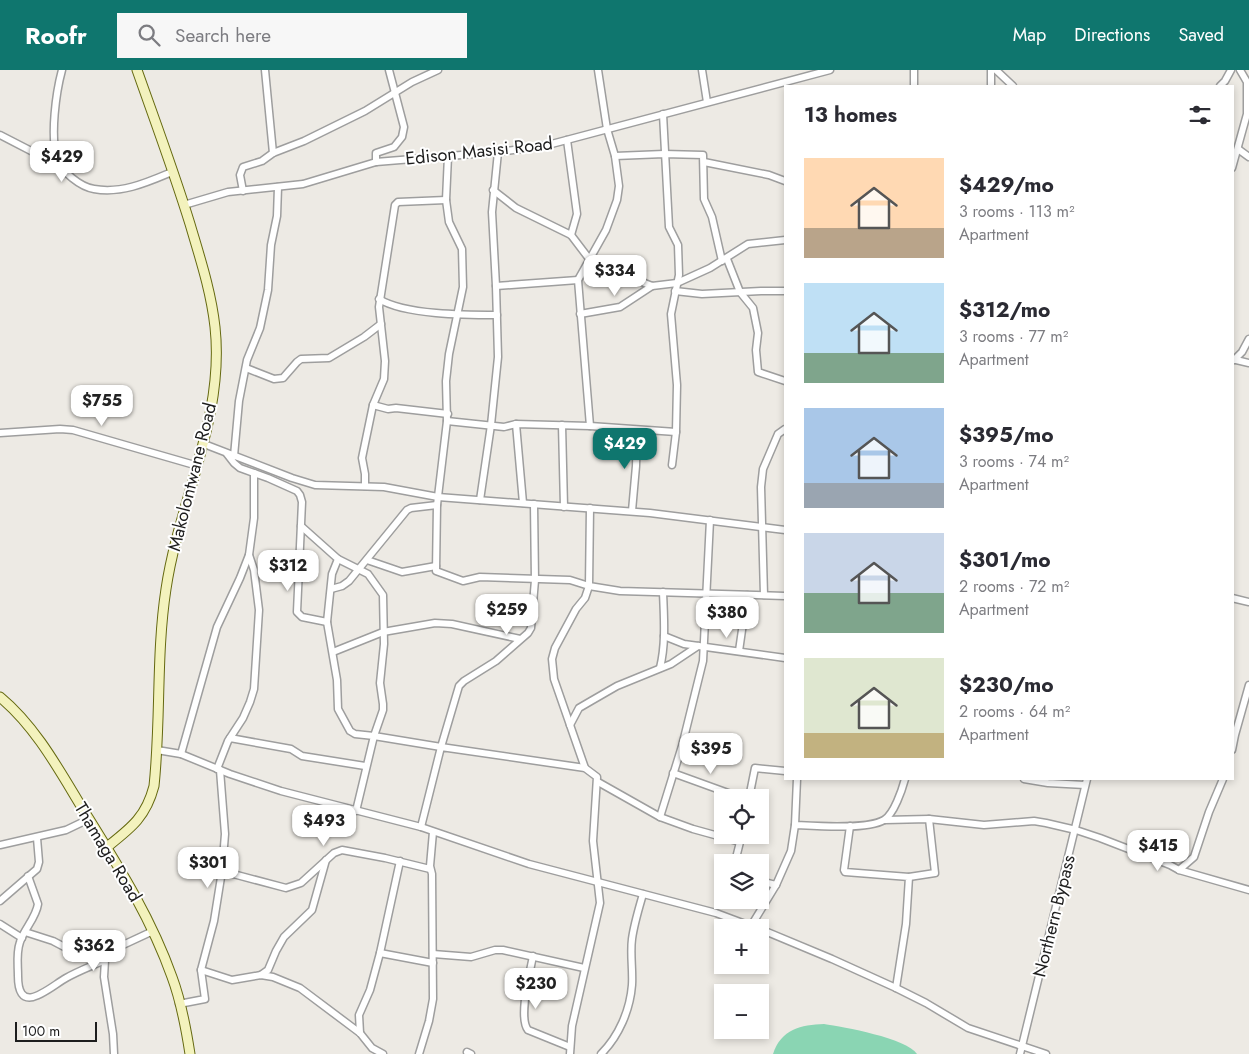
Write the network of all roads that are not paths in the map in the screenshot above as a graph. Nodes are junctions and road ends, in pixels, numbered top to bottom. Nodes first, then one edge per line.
1 (62, 70) edge
2 (137, 70) edge
3 (265, 70) edge
4 (389, 70) edge
5 (438, 70) edge
6 (598, 70) edge
7 (702, 70) edge
8 (830, 70) edge
9 (914, 70) edge
10 (991, 70) edge
11 (996, 70) edge
12 (1232, 70) edge
13 (1240, 70) edge
14 (1248, 82) edge
15 (914, 85) edge
16 (991, 85) edge
17 (1012, 85) edge
18 (1221, 85) edge
19 (394, 93) junction
20 (707, 102) junction
21 (662, 114) junction
22 (606, 129) junction
23 (0, 135) edge
24 (566, 140) junction
25 (1238, 149) junction
26 (498, 152) junction
27 (273, 153) junction
28 (664, 154) junction
29 (448, 156) junction
30 (615, 156) junction
31 (1249, 157) edge
32 (57, 159) junction
33 (376, 162) junction
34 (704, 162) junction
35 (1234, 162) edge
36 (172, 172) junction
37 (784, 181) edge
38 (278, 187) junction
39 (493, 190) junction
40 (243, 191) junction
41 (446, 200) junction
42 (184, 205) junction
43 (571, 235) junction
44 (784, 240) edge
45 (724, 260) junction
46 (589, 263) junction
47 (578, 280) junction
48 (677, 283) junction
49 (496, 286) junction
50 (652, 286) junction
51 (675, 291) junction
52 (784, 291) edge
53 (740, 292) junction
54 (379, 299) junction
55 (580, 314) junction
56 (457, 315) junction
57 (497, 315) junction
58 (381, 324) junction
59 (1249, 339) edge
60 (1234, 358) edge
61 (1234, 359) edge
62 (1249, 363) edge
63 (246, 368) junction
64 (784, 381) edge
65 (373, 406) junction
66 (448, 414) junction
67 (447, 421) junction
68 (516, 424) junction
69 (491, 425) junction
70 (562, 425) junction
71 (590, 426) junction
72 (637, 430) junction
73 (784, 430) edge
74 (676, 432) junction
75 (0, 433) edge
76 (204, 444) junction
77 (226, 453) junction
78 (234, 456) junction
79 (672, 465) dead end
80 (198, 466) junction
81 (254, 472) junction
82 (365, 486) junction
83 (438, 497) junction
84 (480, 500) junction
85 (523, 503) junction
86 (534, 504) junction
87 (437, 505) junction
88 (564, 506) junction
89 (590, 508) junction
90 (632, 511) junction
91 (710, 520) junction
92 (301, 526) junction
93 (763, 527) junction
94 (784, 530) edge
95 (249, 555) junction
96 (338, 559) junction
97 (367, 560) junction
98 (436, 566) junction
99 (360, 569) junction
100 (535, 580) junction
101 (589, 586) junction
102 (331, 589) junction
103 (663, 592) junction
104 (707, 593) junction
105 (747, 595) junction
106 (764, 595) junction
107 (784, 596) edge
108 (1234, 598) edge
109 (1249, 602) edge
110 (327, 622) junction
111 (383, 632) junction
112 (664, 636) junction
113 (520, 639) junction
114 (701, 646) junction
115 (740, 651) junction
116 (332, 652) junction
117 (784, 658) edge
118 (660, 668) junction
119 (1249, 685) edge
120 (0, 697) edge
121 (570, 724) junction
122 (374, 736) junction
123 (230, 738) junction
124 (1234, 740) edge
125 (441, 747) junction
126 (156, 750) junction
127 (181, 754) junction
128 (365, 766) junction
129 (585, 768) junction
130 (219, 770) junction
131 (784, 772) edge
132 (673, 773) junction
133 (797, 780) edge
134 (905, 780) edge
135 (1032, 780) edge
136 (1224, 780) edge
137 (598, 782) junction
138 (1086, 782) edge
139 (717, 789) edge
140 (751, 789) edge
141 (356, 811) junction
142 (660, 817) junction
143 (929, 819) junction
144 (89, 820) junction
145 (885, 820) junction
146 (795, 825) junction
147 (850, 826) junction
148 (421, 827) junction
149 (1076, 830) junction
150 (434, 832) junction
151 (714, 833) edge
152 (37, 838) junction
153 (0, 845) edge
154 (107, 847) junction
155 (326, 860) junction
156 (400, 862) junction
157 (430, 869) junction
158 (1179, 870) junction
159 (222, 871) junction
160 (28, 876) junction
161 (909, 878) junction
162 (597, 882) junction
163 (769, 883) edge
164 (776, 885) junction
165 (1249, 890) edge
166 (643, 894) junction
167 (0, 901) edge
168 (735, 919) edge
169 (758, 919) edge
170 (0, 924) edge
171 (153, 931) junction
172 (769, 933) edge
173 (23, 935) junction
174 (110, 951) junction
175 (380, 953) junction
176 (433, 954) junction
177 (533, 956) junction
178 (105, 960) junction
179 (433, 963) junction
180 (584, 968) junction
181 (202, 970) junction
182 (261, 975) junction
183 (896, 988) junction
184 (179, 1004) junction
185 (360, 1033) junction
186 (1021, 1050) edge
187 (570, 1051) edge
188 (114, 1054) edge
189 (190, 1054) edge
190 (383, 1054) edge
191 (419, 1054) edge
192 (601, 1054) edge
193 (1046, 1054) edge

1 - 32 street
2 - 36 main road, Makolontwane Road
3 - 27 street
4 - 19 street
5 - 19 street
6 - 22 street
7 - 20 street
8 - 20 street, Edison Masisi Road
9 - 15 street
10 - 16 street
11 - 17 street
12 - 18 street
13 - 14 street
14 - 25 street
19 - 27 street
19 - 33 street
20 - 21 street, Edison Masisi Road
21 - 22 street, Edison Masisi Road
21 - 28 street
22 - 24 street, Edison Masisi Road
22 - 30 street
23 - 32 street
24 - 26 street, Edison Masisi Road
24 - 43 street
25 - 31 street
25 - 35 street
26 - 29 street, Edison Masisi Road
26 - 39 street
27 - 40 street
28 - 30 street
28 - 34 street
28 - 48 street
29 - 33 street, Edison Masisi Road
29 - 41 street
30 - 46 street
32 - 36 street
33 - 38 street, Edison Masisi Road
34 - 37 street
34 - 45 street
36 - 42 main road, Makolontwane Road
38 - 40 street, Edison Masisi Road
38 - 63 street
39 - 43 street
39 - 49 street
40 - 42 street, Edison Masisi Road
41 - 54 street
41 - 56 street
42 - 76 main road, Makolontwane Road
43 - 46 street
44 - 45 street
45 - 48 street
45 - 53 street
46 - 47 street
46 - 50 street
47 - 49 street
47 - 55 street
48 - 50 street
48 - 51 street
49 - 57 street
50 - 55 street
51 - 53 street
51 - 74 street
52 - 53 street
53 - 64 street
54 - 56 street
54 - 58 street
55 - 71 street
56 - 57 street
56 - 66 street
57 - 69 street
58 - 63 street
58 - 65 street
59 - 60 street
61 - 62 street
63 - 78 street
65 - 66 street
65 - 82 street
66 - 67 street
67 - 69 street
67 - 83 street
68 - 69 street
68 - 70 street
68 - 85 street
69 - 84 street
70 - 71 street
70 - 88 street
71 - 72 street
72 - 74 street
72 - 90 street
73 - 93 street
74 - 79 street
75 - 80 street
76 - 77 street
76 - 80 main road, Makolontwane Road
77 - 78 street
77 - 81 street
78 - 82 street
80 - 126 main road, Makolontwane Road
81 - 92 street
81 - 95 street
82 - 83 street
83 - 84 street
83 - 87 street
84 - 85 street
85 - 86 street
86 - 88 street
86 - 100 street
87 - 97 street
87 - 98 street
88 - 89 street
89 - 90 street
89 - 101 street
90 - 91 street
91 - 93 street
91 - 104 street
92 - 96 street
92 - 110 street
93 - 94 street
93 - 106 street
95 - 123 street
95 - 127 street
96 - 99 street
96 - 102 street
97 - 98 street
97 - 99 street
98 - 100 street
99 - 102 street
99 - 111 street
100 - 101 street
100 - 113 street
101 - 103 street
101 - 121 street
102 - 110 street
103 - 104 street
103 - 112 street
104 - 105 street
104 - 114 street
105 - 106 street
105 - 115 street
106 - 107 street
108 - 109 street
110 - 116 street
111 - 113 street
111 - 116 street
111 - 122 street
112 - 114 street
112 - 118 street
113 - 125 street
114 - 115 street
114 - 118 street
114 - 132 street
115 - 117 street
116 - 122 street
118 - 121 street
119 - 124 street
120 - 144 main road, Thamaga Road
121 - 129 street
122 - 125 street
122 - 128 street
123 - 128 street
123 - 130 street
125 - 129 street
125 - 148 street
126 - 127 street
126 - 154 main road, Makolontwane Road
127 - 130 street
128 - 141 street
129 - 137 street
130 - 141 street
130 - 159 street
131 - 140 street
132 - 139 street
132 - 142 street
133 - 146 street
134 - 145 street
135 - 138 street
136 - 158 street
137 - 142 street
137 - 162 street
138 - 149 street, Northern Bypass
141 - 148 street
142 - 151 street
143 - 145 street
143 - 149 street
143 - 161 street
144 - 152 street
144 - 154 main road, Thamaga Road
145 - 147 street
146 - 147 street
146 - 164 street
147 - 161 street
148 - 150 street
149 - 158 street
149 - 186 street, Northern Bypass
150 - 157 street
150 - 162 street
152 - 153 street
152 - 160 street
154 - 171 main road, Thamaga Road
155 - 156 street
155 - 159 street
155 - 182 street
156 - 157 street
156 - 175 street
157 - 176 street
158 - 165 street
159 - 181 street
160 - 167 street
160 - 173 street
161 - 183 street
162 - 166 street
162 - 180 street
163 - 164 street
164 - 169 street
166 - 168 street
166 - 192 street
170 - 173 street
171 - 174 street
171 - 184 main road, Thamaga Road
172 - 183 street
173 - 174 street
173 - 178 street
174 - 178 street
175 - 179 street
175 - 185 street
176 - 177 street
176 - 179 street
177 - 180 street
177 - 187 street
178 - 188 street
179 - 191 street
180 - 187 street
181 - 182 street
181 - 184 street
182 - 185 street
183 - 186 street
184 - 189 main road, Thamaga Road
185 - 190 street
186 - 193 street

